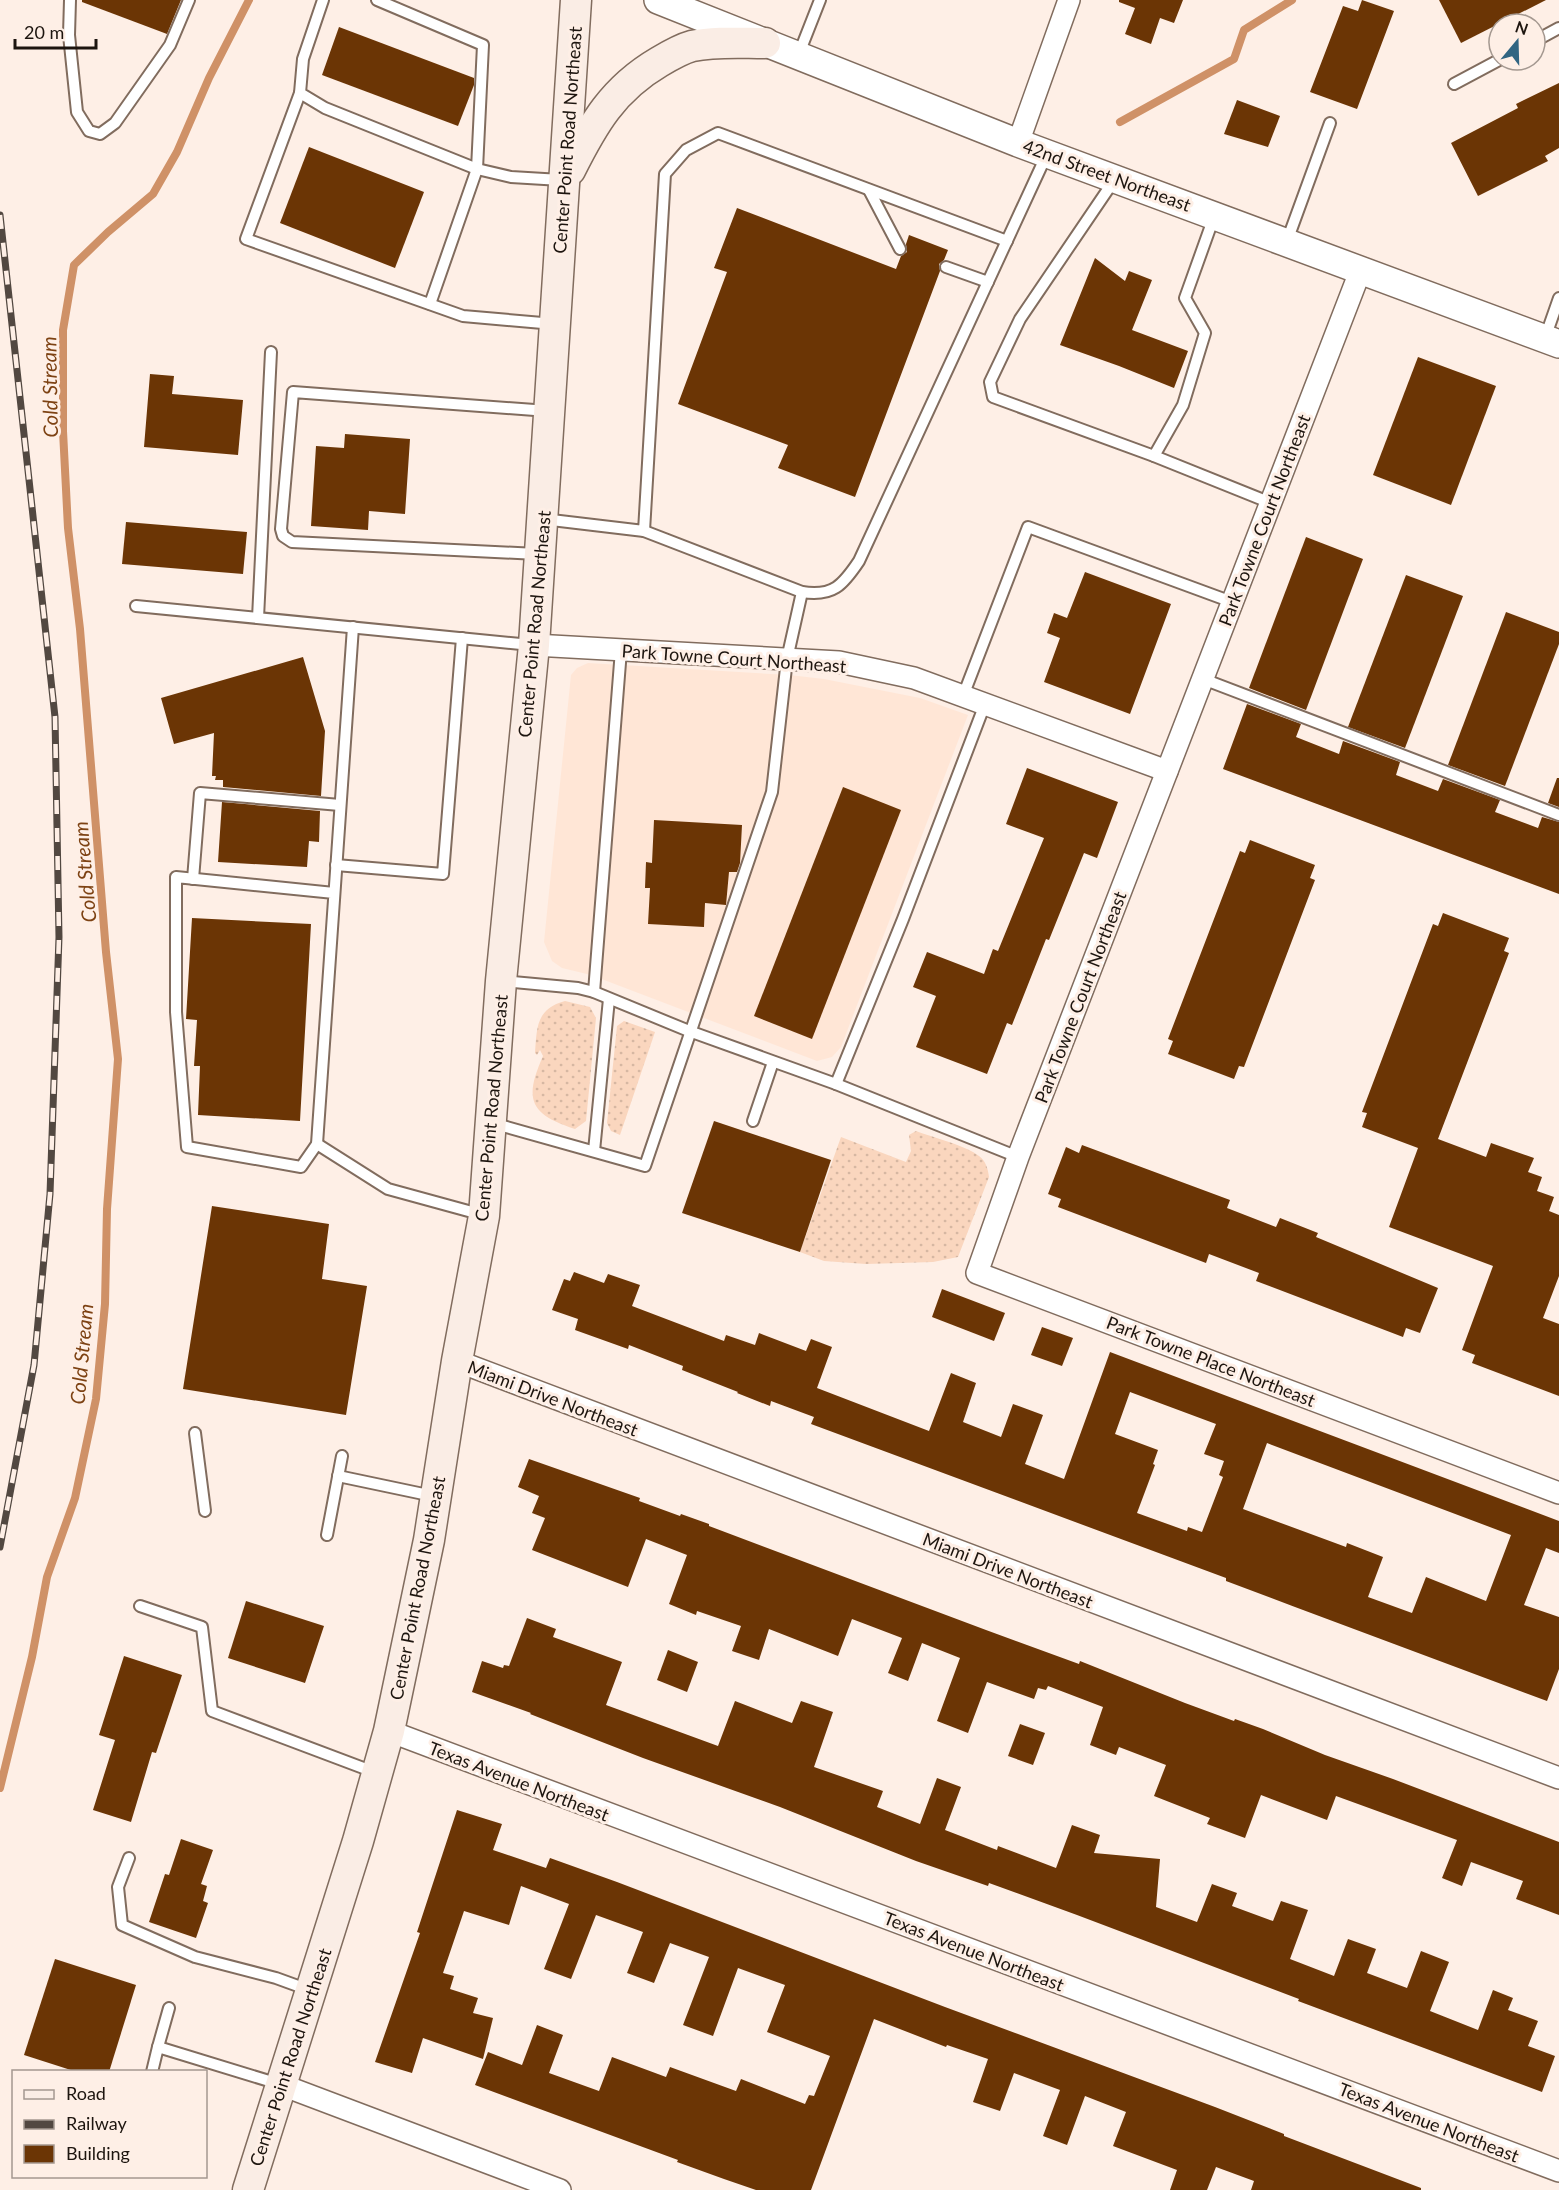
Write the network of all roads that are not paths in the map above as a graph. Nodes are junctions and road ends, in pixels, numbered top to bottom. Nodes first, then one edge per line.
1 (70, 0) edge
2 (189, 0) edge
3 (323, 0) edge
4 (378, 0) edge
5 (576, 0) edge
6 (658, 0) edge
7 (819, 0) edge
8 (1069, 0) edge
9 (765, 43) junction
10 (798, 56) junction
11 (1487, 66) edge
12 (1454, 84) dead end
13 (300, 93) junction
14 (1330, 123) dead end
15 (1018, 143) junction
16 (1047, 154) junction
17 (477, 169) junction
18 (1115, 179) junction
19 (564, 180) junction
20 (870, 190) junction
21 (1215, 215) junction
22 (1007, 241) junction
23 (1287, 242) junction
24 (900, 249) dead end
25 (946, 267) dead end
26 (1361, 269) junction
27 (988, 282) junction
28 (1559, 298) edge
29 (430, 304) junction
30 (555, 324) junction
31 (1552, 341) edge
32 (272, 352) dead end
33 (550, 411) junction
34 (1154, 456) junction
35 (1271, 503) junction
36 (543, 519) junction
37 (644, 531) junction
38 (540, 554) junction
39 (802, 592) junction
40 (1232, 602) junction
41 (135, 606) dead end
42 (258, 618) junction
43 (353, 627) junction
44 (462, 638) junction
45 (534, 645) junction
46 (621, 650) junction
47 (788, 659) junction
48 (1203, 679) junction
49 (963, 696) junction
50 (985, 705) junction
51 (1167, 771) junction
52 (340, 806) junction
53 (1559, 815) edge
54 (336, 865) junction
55 (193, 879) junction
56 (334, 893) junction
57 (501, 981) junction
58 (594, 992) junction
59 (609, 999) junction
60 (689, 1031) junction
61 (773, 1062) junction
62 (836, 1084) junction
63 (753, 1121) dead end
64 (491, 1122) junction
65 (317, 1144) junction
66 (594, 1151) junction
67 (1018, 1157) junction
68 (484, 1216) junction
69 (457, 1361) junction
70 (195, 1433) dead end
71 (342, 1456) dead end
72 (338, 1476) junction
73 (1559, 1493) edge
74 (436, 1497) junction
75 (205, 1511) dead end
76 (327, 1535) dead end
77 (140, 1606) dead end
78 (388, 1731) junction
79 (377, 1773) junction
80 (1559, 1778) edge
81 (129, 1858) dead end
82 (312, 1991) junction
83 (169, 2008) dead end
84 (158, 2048) junction
85 (152, 2070) edge
86 (282, 2085) junction
87 (1559, 2171) edge
88 (248, 2190) edge
89 (560, 2190) edge

1 - 2 lane
3 - 13 lane
4 - 17 lane
5 - 19 main road, Center Point Road Northeast
6 - 9 street, 42nd Street Northeast
7 - 10 lane
8 - 15 street
9 - 10 street, 42nd Street Northeast
9 - 19 main road
10 - 15 street, 42nd Street Northeast
11 - 12 lane
13 - 17 lane
13 - 29 lane
14 - 23 lane
15 - 16 street, 42nd Street Northeast
16 - 18 street, 42nd Street Northeast
16 - 22 lane
17 - 19 lane
17 - 29 lane
18 - 21 street, 42nd Street Northeast
18 - 34 lane
19 - 30 main road, Center Point Road Northeast
20 - 22 lane
20 - 24 lane
20 - 37 lane
21 - 23 street, 42nd Street Northeast
21 - 34 lane
22 - 27 lane
23 - 26 street, 42nd Street Northeast
25 - 27 lane
26 - 31 street, 42nd Street Northeast
26 - 35 street, Park Towne Court Northeast
27 - 39 lane
28 - 31 lane
29 - 30 lane
30 - 33 main road, Center Point Road Northeast
32 - 42 lane
33 - 36 main road, Center Point Road Northeast
33 - 38 lane
34 - 35 lane
35 - 40 street, Park Towne Court Northeast
36 - 37 lane
36 - 38 main road, Center Point Road Northeast
37 - 39 lane
38 - 45 main road, Center Point Road Northeast
39 - 47 lane
40 - 48 street, Park Towne Court Northeast
40 - 49 lane
41 - 42 lane
42 - 43 lane
43 - 44 lane
43 - 52 lane
44 - 45 lane
44 - 54 lane
45 - 46 street, Park Towne Court Northeast
45 - 57 main road, Center Point Road Northeast
46 - 47 street, Park Towne Court Northeast
46 - 58 lane
47 - 49 street, Park Towne Court Northeast
47 - 60 lane
48 - 51 street, Park Towne Court Northeast
48 - 53 lane
49 - 50 street, Park Towne Court Northeast
50 - 51 street, Park Towne Court Northeast
50 - 62 lane
51 - 67 street, Park Towne Court Northeast
52 - 54 lane
52 - 55 lane
54 - 56 lane
55 - 56 lane
55 - 65 lane
56 - 65 lane
57 - 58 lane
57 - 64 main road, Center Point Road Northeast
58 - 59 lane
59 - 60 lane
59 - 66 lane
60 - 61 lane
60 - 66 lane
61 - 62 lane
61 - 63 lane
62 - 67 lane
64 - 66 lane
64 - 68 main road, Center Point Road Northeast
65 - 68 lane
67 - 73 street, Park Towne Place Northeast
68 - 69 main road, Center Point Road Northeast
69 - 74 main road, Center Point Road Northeast
69 - 80 street, Miami Drive Northeast
70 - 75 lane
71 - 72 lane
72 - 74 lane
72 - 76 lane
74 - 78 main road, Center Point Road Northeast
77 - 79 lane
78 - 79 main road, Center Point Road Northeast
78 - 87 street, Texas Avenue Northeast
79 - 82 main road, Center Point Road Northeast
81 - 82 lane
82 - 86 main road, Center Point Road Northeast
83 - 84 lane
84 - 85 lane
84 - 86 lane
86 - 88 main road, Center Point Road Northeast
86 - 89 street

